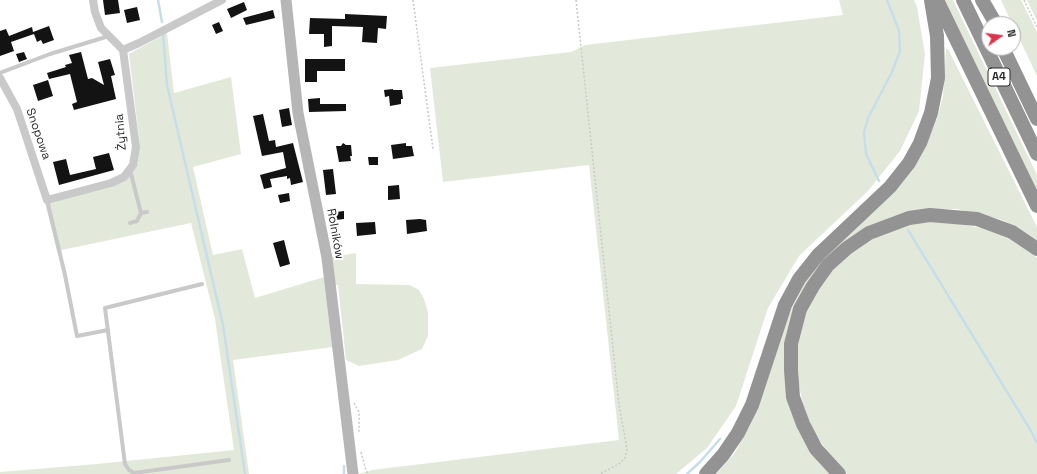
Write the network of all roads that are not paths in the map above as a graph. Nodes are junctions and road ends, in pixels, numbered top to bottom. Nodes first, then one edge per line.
1 (93, 0) edge
2 (222, 0) edge
3 (286, 0) edge
4 (932, 0) edge
5 (937, 0) edge
6 (963, 0) edge
7 (982, 0) edge
8 (989, 16) edge
9 (991, 16) edge
10 (109, 36) junction
11 (123, 50) junction
12 (1007, 56) edge
13 (1013, 56) edge
14 (0, 73) edge
15 (0, 78) edge
16 (1037, 98) edge
17 (1037, 119) edge
18 (1037, 154) edge
19 (130, 170) junction
20 (47, 200) junction
21 (1037, 206) edge
22 (147, 212) dead end
23 (141, 213) junction
24 (130, 223) dead end
25 (1037, 249) edge
26 (202, 284) dead end
27 (108, 330) junction
28 (229, 460) dead end
29 (353, 474) edge
30 (706, 474) edge
31 (839, 474) edge

1 - 10 street
2 - 11 street
3 - 29 street, Rolników
4 - 30 highway
5 - 21 highway
6 - 18 highway, A4
7 - 8 highway
7 - 9 highway
10 - 11 street
10 - 14 lane
11 - 19 street, Żytnia
12 - 17 highway, A4
13 - 16 highway
15 - 20 street, Snopowa
19 - 20 street
19 - 23 lane
20 - 27 lane
22 - 23 lane
23 - 24 lane
25 - 31 highway
26 - 27 lane
27 - 28 lane

